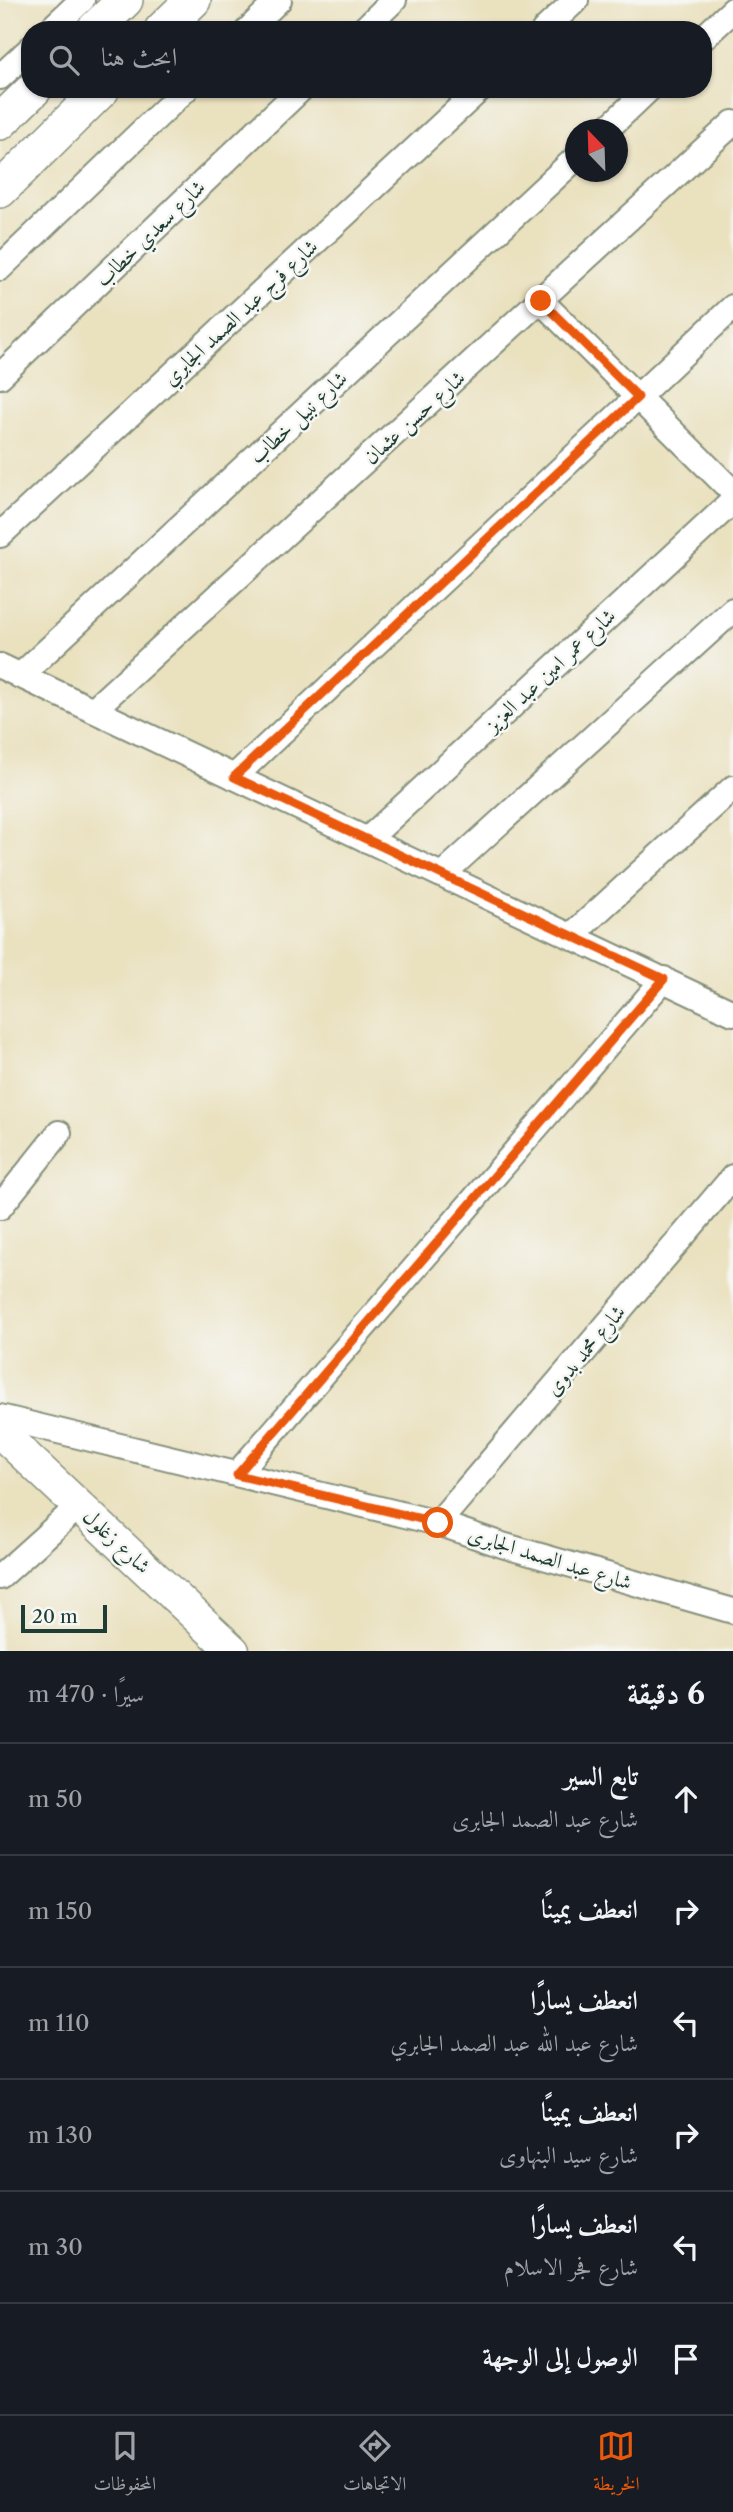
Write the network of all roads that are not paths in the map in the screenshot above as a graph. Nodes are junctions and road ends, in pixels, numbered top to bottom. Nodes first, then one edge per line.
1 (82, 0) edge
2 (125, 0) edge
3 (192, 0) edge
4 (279, 0) edge
5 (394, 0) edge
6 (576, 0) edge
7 (733, 10) edge
8 (60, 21) edge
9 (103, 21) edge
10 (171, 21) edge
11 (257, 21) edge
12 (372, 21) edge
13 (554, 21) edge
14 (712, 30) edge
15 (21, 57) edge
16 (0, 77) edge
17 (25, 98) edge
18 (93, 98) edge
19 (177, 98) edge
20 (292, 98) edge
21 (470, 98) edge
22 (640, 98) edge
23 (618, 119) edge
24 (0, 122) edge
25 (733, 123) edge
26 (565, 168) edge
27 (0, 190) edge
28 (0, 268) edge
29 (541, 301) junction
30 (733, 307) edge
31 (0, 376) edge
32 (638, 397) junction
33 (733, 492) edge
34 (733, 501) edge
35 (0, 535) edge
36 (733, 610) edge
37 (10, 671) edge
38 (93, 710) junction
39 (234, 777) junction
40 (733, 788) edge
41 (367, 840) junction
42 (444, 873) junction
43 (572, 935) junction
44 (664, 979) junction
45 (729, 1005) edge
46 (59, 1133) dead end
47 (733, 1177) edge
48 (0, 1207) edge
49 (0, 1417) edge
50 (0, 1432) edge
51 (237, 1475) junction
52 (79, 1506) junction
53 (438, 1523) junction
54 (0, 1577) edge
55 (733, 1611) edge
56 (225, 1648) edge

1 - 8 street
2 - 9 main road
3 - 10 main road
4 - 11 street
5 - 12 street
6 - 13 street
7 - 14 street
15 - 16 street
17 - 24 main road
18 - 27 main road
19 - 28 street
20 - 31 street, شارع سعدي خطاب
21 - 35 street, شارع فرج عبد الصمد الجابري
22 - 23 street
25 - 29 street, شارع حسن عثمان
26 - 37 street, شارع نبيل خطاب
29 - 32 street
29 - 38 street, شارع حسن عثمان
30 - 32 street
32 - 33 street
32 - 39 street
34 - 41 street, شارع عمر امين عبد العزيز
36 - 42 street
37 - 38 street
38 - 39 street
39 - 41 street
40 - 43 street
41 - 42 street
42 - 43 street
43 - 44 street
44 - 45 street
44 - 51 street
46 - 48 street
47 - 53 street, شارع محمد بدوى
49 - 51 street, شارع عبد الصمد الجابرى
50 - 52 street, شارع زغلول
51 - 53 street, شارع عبد الصمد الجابرى
52 - 54 street
52 - 56 street, شارع زغلول
53 - 55 street, شارع عبد الصمد الجابرى

